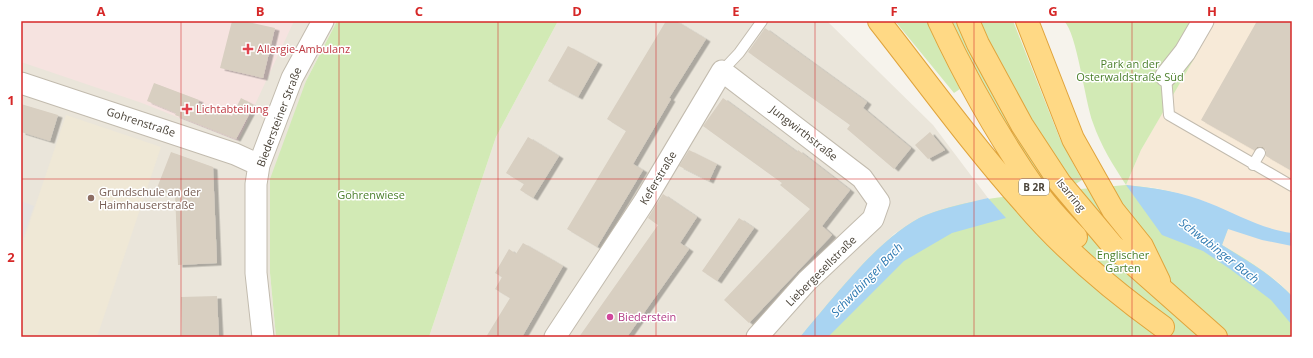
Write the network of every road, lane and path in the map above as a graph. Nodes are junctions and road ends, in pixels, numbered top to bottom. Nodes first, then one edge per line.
1 (322, 21) edge
2 (762, 21) edge
3 (879, 21) edge
4 (939, 21) edge
5 (968, 21) edge
6 (1027, 21) edge
7 (1203, 21) edge
8 (722, 71) junction
9 (1166, 76) joint
10 (21, 83) edge
11 (1260, 153) dead end
12 (1253, 165) junction
13 (259, 166) junction
14 (1292, 186) edge
15 (879, 202) joint
16 (1164, 291) junction
17 (1169, 332) edge
18 (263, 337) edge
19 (555, 337) edge
20 (757, 337) edge
21 (1216, 337) edge

1 - 13 street, Biedersteiner Straße
2 - 8 lane, Keferstraße
3 - 17 highway
4 - 17 highway, B 2R
5 - 16 highway, Isarring / B 2R
6 - 16 highway
7 - 9 street
8 - 15 street, Jungwirthstraße
8 - 19 street, Keferstraße
9 - 12 lane
10 - 13 street, Gohrenstraße
11 - 12 lane
12 - 14 lane
13 - 18 street, Biedersteiner Straße
15 - 20 street, Liebergesellstraße
16 - 21 highway, Isarring / B 2R

